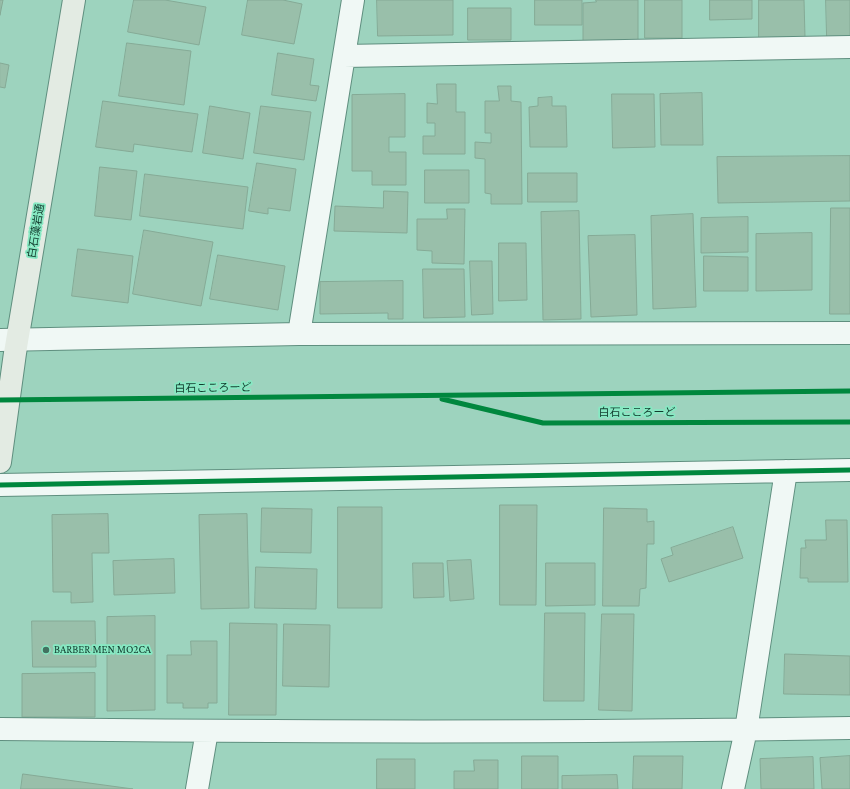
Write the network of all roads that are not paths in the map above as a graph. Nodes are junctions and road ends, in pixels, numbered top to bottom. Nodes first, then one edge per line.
1 (74, 0) edge
2 (353, 0) edge
3 (850, 47) edge
4 (344, 56) junction
5 (850, 333) edge
6 (299, 334) junction
7 (11, 344) edge
8 (0, 462) edge
9 (850, 470) edge
10 (786, 471) junction
11 (0, 485) edge
12 (850, 728) edge
13 (0, 729) edge
14 (746, 730) junction
15 (207, 731) junction
16 (197, 789) edge
17 (733, 789) edge

1 - 7 main road, 白石藻岩通
2 - 4 street
3 - 4 street
4 - 6 street
5 - 6 street
6 - 7 street
7 - 8 main road, 白石藻岩通
9 - 10 street
10 - 11 street
10 - 14 street
12 - 14 street
13 - 15 street
14 - 15 street
14 - 17 street
15 - 16 street

